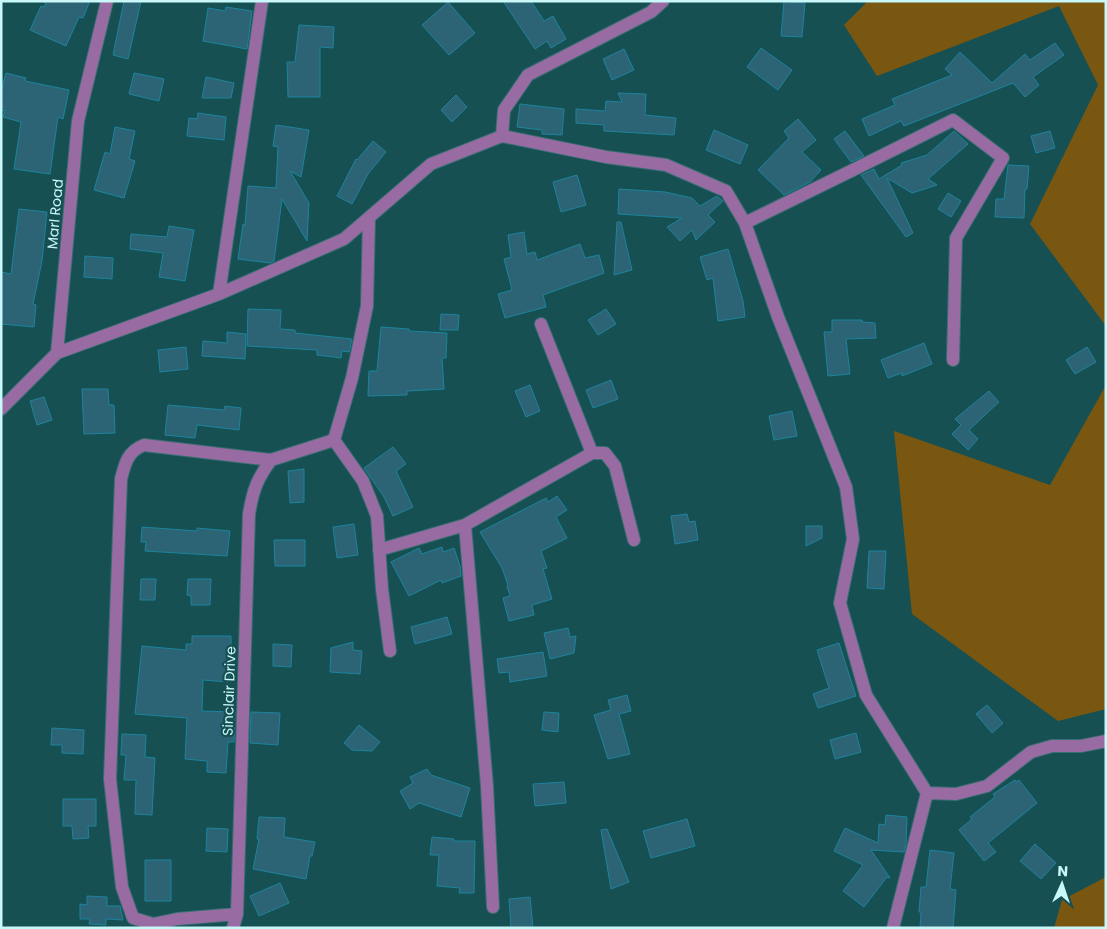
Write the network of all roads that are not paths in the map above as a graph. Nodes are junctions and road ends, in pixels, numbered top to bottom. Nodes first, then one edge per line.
1 (107, 1) edge
2 (262, 1) edge
3 (663, 1) edge
4 (502, 136) junction
5 (369, 218) junction
6 (745, 223) junction
7 (219, 294) junction
8 (541, 324) dead end
9 (57, 353) junction
10 (953, 360) dead end
11 (1, 408) edge
12 (334, 440) junction
13 (592, 453) junction
14 (271, 460) junction
15 (465, 525) junction
16 (634, 540) dead end
17 (379, 550) junction
18 (390, 650) dead end
19 (1106, 741) edge
20 (927, 793) junction
21 (494, 907) dead end
22 (237, 914) junction
23 (233, 928) edge
24 (893, 928) edge

1 - 9 street, Marl Road
2 - 7 street
3 - 4 street
4 - 5 street
4 - 6 street
5 - 7 street
5 - 12 street
6 - 10 street
6 - 20 street
7 - 9 street
8 - 13 street
9 - 11 street
12 - 14 street
12 - 17 street
13 - 15 street
13 - 16 street
14 - 22 street, Sinclair Drive
14 - 22 street
15 - 17 street
15 - 21 street
17 - 18 street
19 - 20 street
20 - 24 street
22 - 23 street, Sinclair Drive

